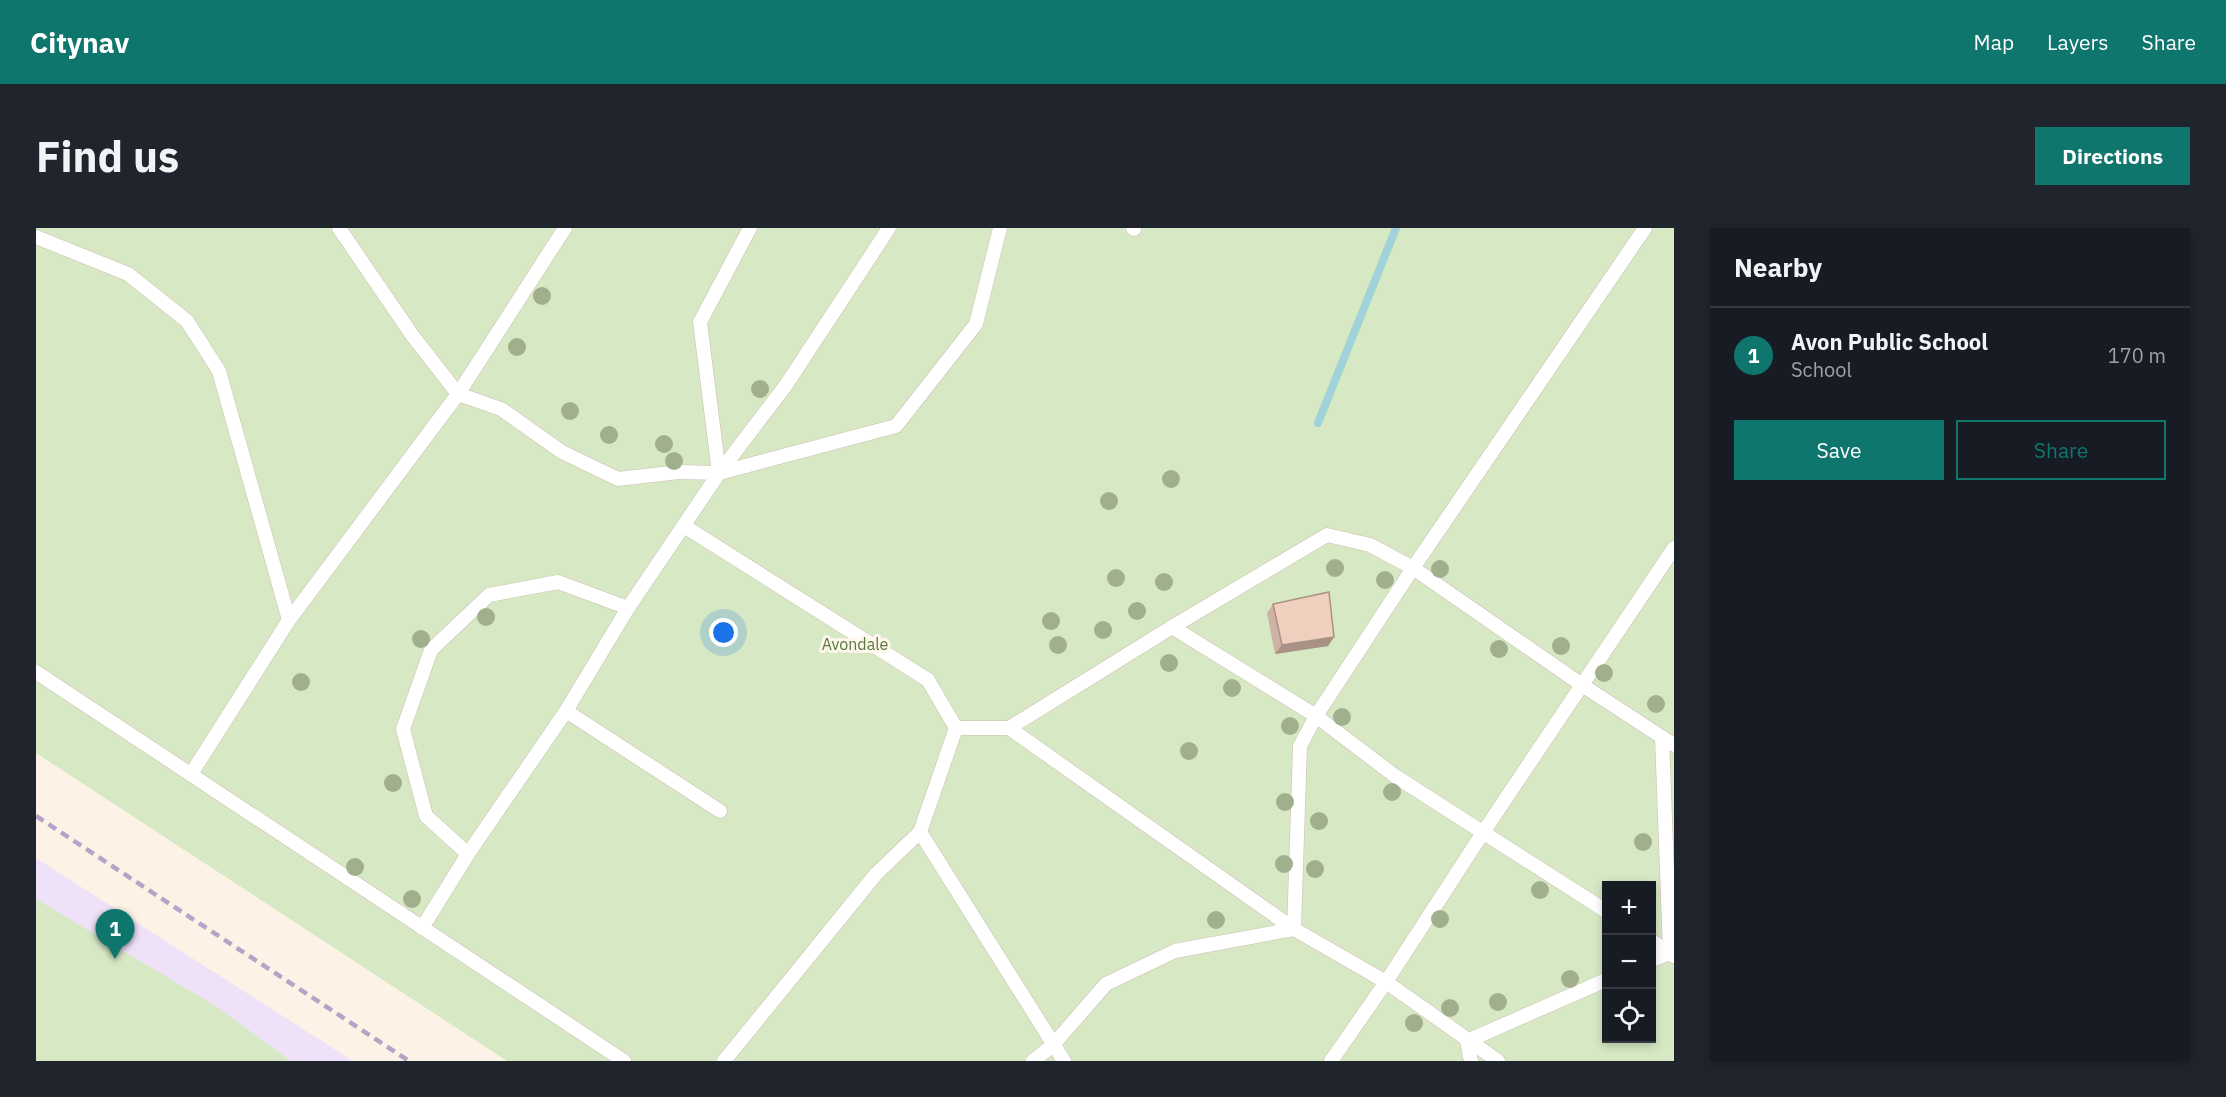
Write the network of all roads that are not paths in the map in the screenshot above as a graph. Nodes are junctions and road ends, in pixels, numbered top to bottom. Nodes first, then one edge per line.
1 (339, 228) edge
2 (565, 228) edge
3 (750, 228) edge
4 (889, 228) edge
5 (1000, 228) edge
6 (1646, 228) edge
7 (36, 237) edge
8 (458, 394) junction
9 (719, 473) junction
10 (684, 526) junction
11 (1674, 548) edge
12 (1413, 568) junction
13 (628, 608) junction
14 (289, 620) junction
15 (1172, 627) junction
16 (36, 672) edge
17 (1582, 685) junction
18 (566, 711) junction
19 (1317, 716) junction
20 (956, 728) junction
21 (1009, 728) junction
22 (1668, 741) edge
23 (191, 774) junction
24 (720, 811) dead end
25 (1484, 831) junction
26 (920, 832) junction
27 (468, 854) junction
28 (1602, 908) edge
29 (422, 928) junction
30 (1294, 929) junction
31 (1656, 944) edge
32 (1672, 954) edge
33 (1656, 959) edge
34 (1386, 982) junction
35 (1602, 982) edge
36 (1467, 1041) junction
37 (1053, 1046) junction
38 (624, 1061) edge
39 (724, 1061) edge
40 (1034, 1061) edge
41 (1064, 1061) edge
42 (1331, 1061) edge
43 (1471, 1061) edge
44 (1498, 1061) edge

1 - 8 lane
2 - 8 lane
3 - 9 lane
4 - 9 lane
5 - 9 lane
6 - 12 lane
7 - 14 lane
8 - 9 lane
8 - 14 lane
9 - 10 lane
10 - 13 lane
10 - 20 lane
11 - 17 lane
12 - 15 lane
12 - 17 lane
12 - 19 lane
13 - 18 lane
13 - 27 lane
14 - 23 lane
15 - 19 lane
15 - 21 lane
16 - 23 lane
17 - 22 lane
17 - 25 lane
18 - 24 lane
18 - 27 lane
19 - 25 lane
19 - 30 lane
20 - 21 lane
20 - 26 lane
21 - 30 lane
22 - 32 lane
23 - 29 lane
25 - 28 lane
25 - 34 lane
26 - 37 lane
26 - 39 lane
27 - 29 lane
29 - 38 lane
30 - 34 lane
30 - 37 lane
31 - 32 lane
32 - 33 lane
34 - 36 lane
34 - 42 lane
35 - 36 lane
36 - 43 lane
36 - 44 lane
37 - 40 lane
37 - 41 lane

